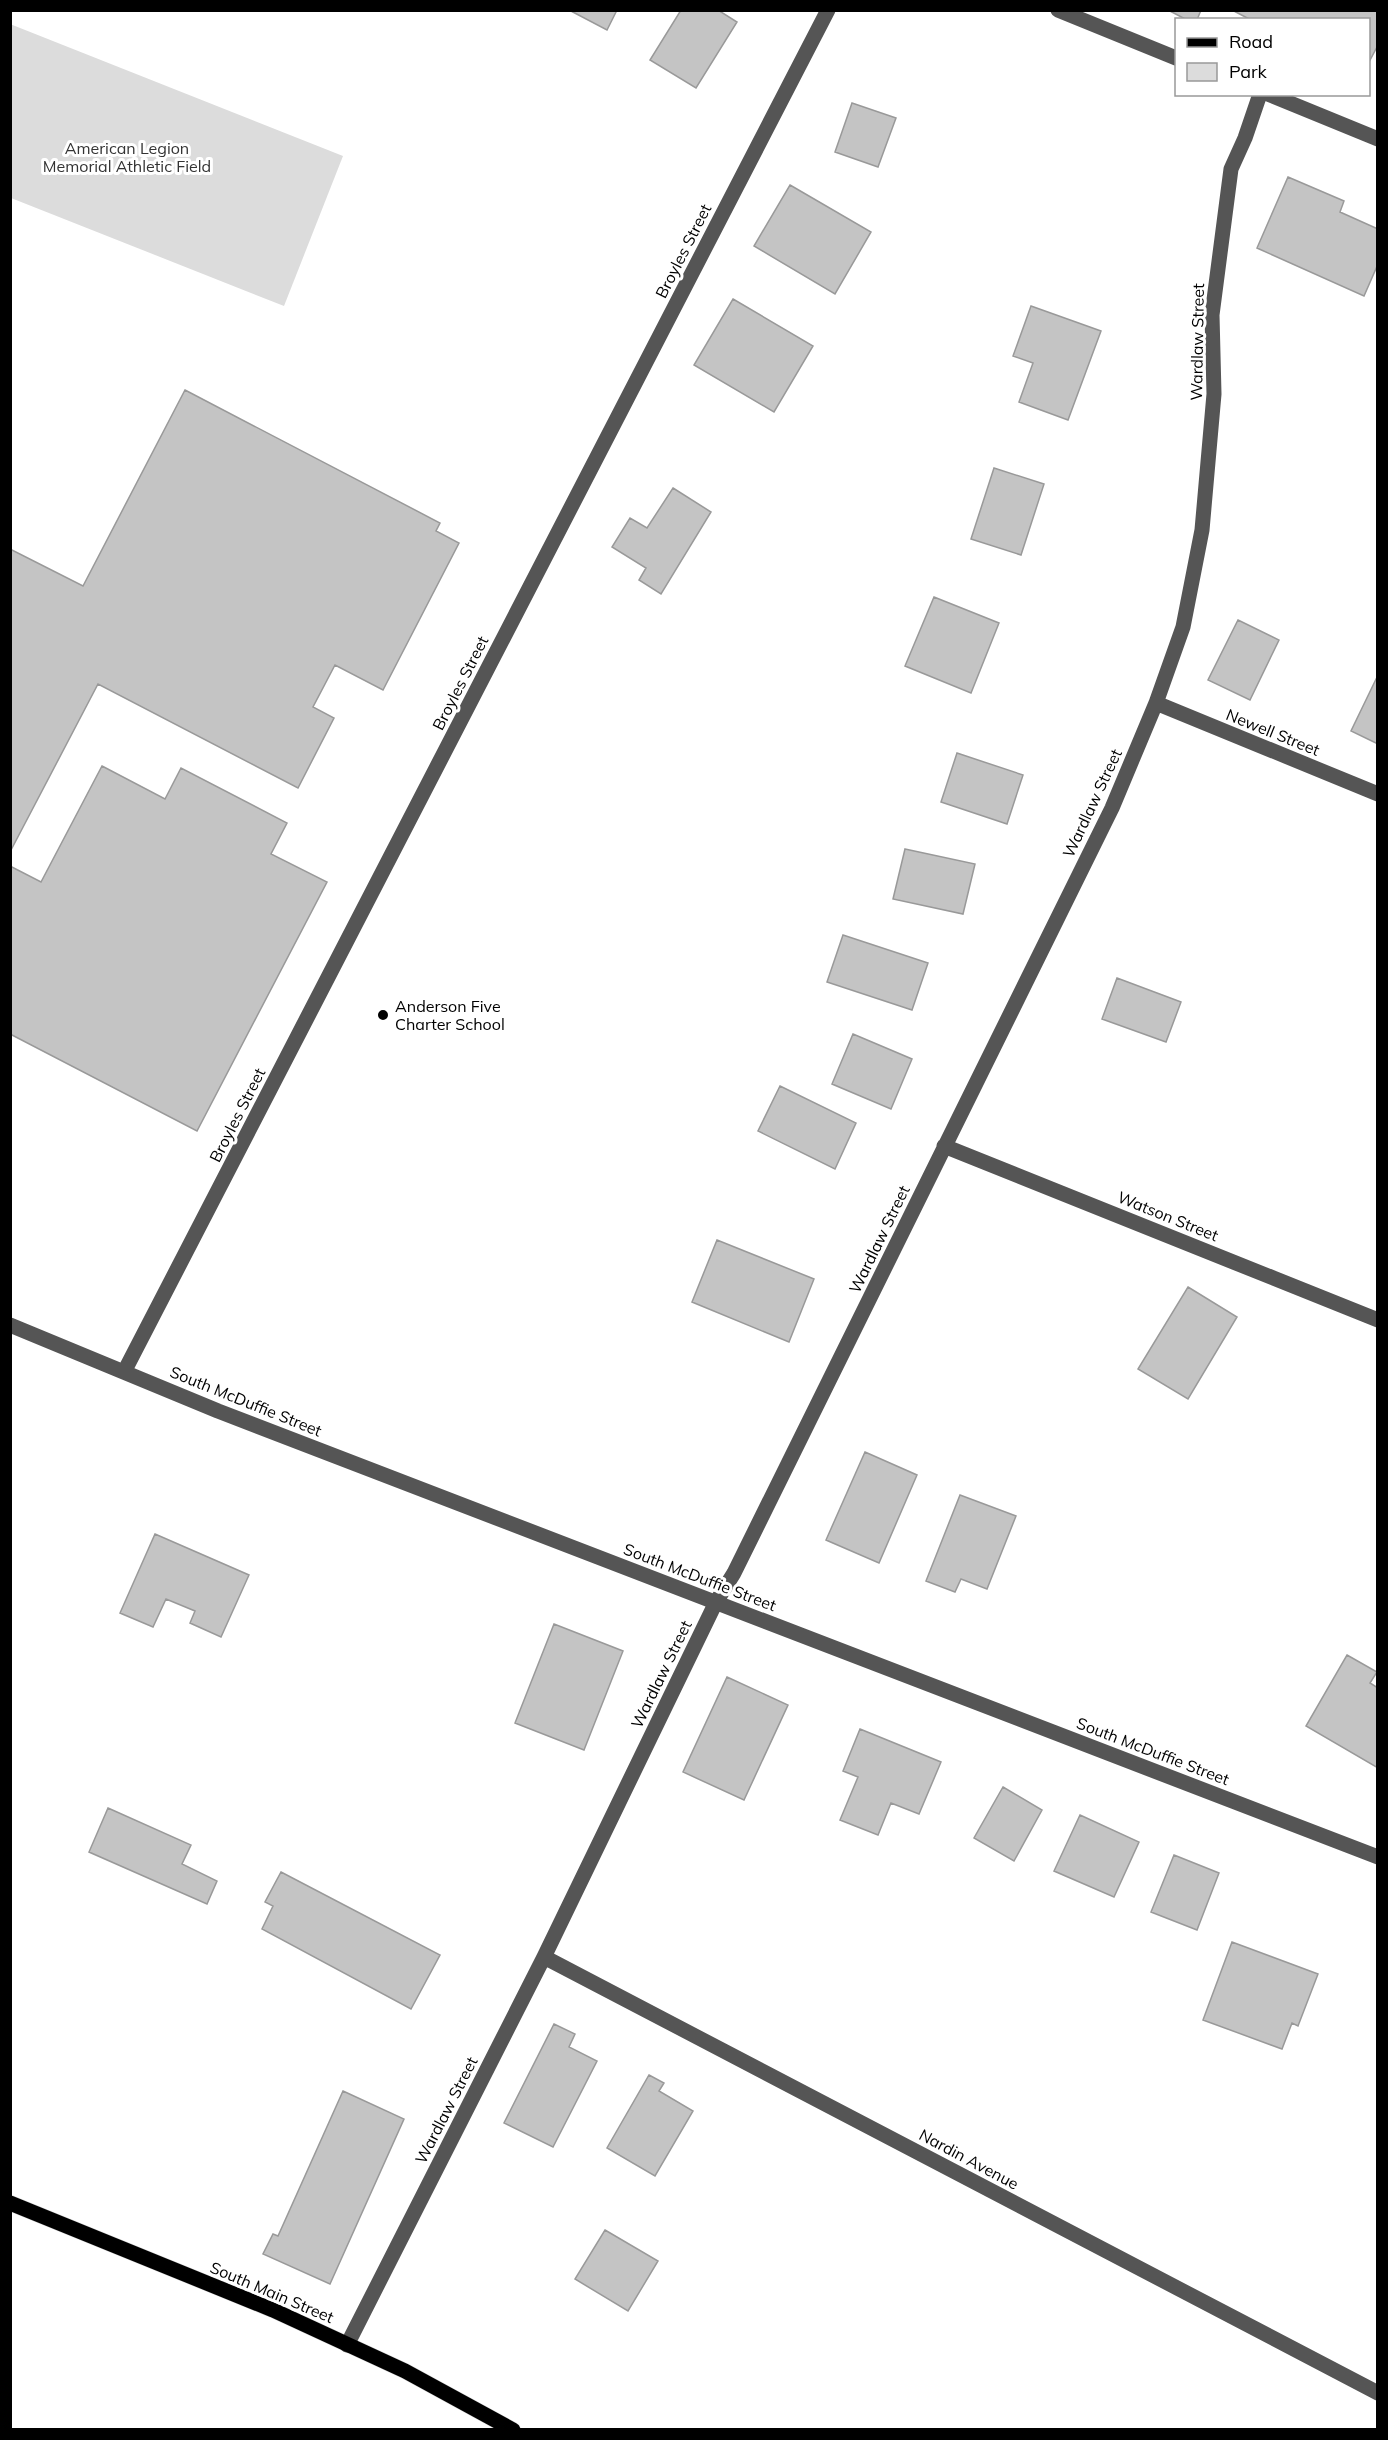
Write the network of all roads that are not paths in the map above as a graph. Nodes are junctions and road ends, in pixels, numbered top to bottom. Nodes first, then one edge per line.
1 (828, 10) edge
2 (1058, 10) edge
3 (1075, 14) edge
4 (1175, 58) edge
5 (1259, 96) edge
6 (1273, 96) edge
7 (1377, 139) edge
8 (1156, 703) junction
9 (1377, 794) edge
10 (944, 1146) junction
11 (1377, 1320) edge
12 (10, 1325) edge
13 (124, 1372) junction
14 (716, 1602) junction
15 (1377, 1857) edge
16 (544, 1957) junction
17 (10, 2203) edge
18 (347, 2345) junction
19 (1377, 2393) edge
20 (513, 2430) edge

1 - 13 street, Broyles Street
2 - 3 street
3 - 4 street
5 - 8 street, Wardlaw Street
6 - 7 street
8 - 9 street, Newell Street
8 - 10 street, Wardlaw Street
10 - 11 street, Watson Street
10 - 14 street, Wardlaw Street
12 - 13 street, South McDuffie Street
13 - 14 street, South McDuffie Street
14 - 15 street, South McDuffie Street
14 - 16 street, Wardlaw Street
16 - 18 street, Wardlaw Street
16 - 19 street, Nardin Avenue
17 - 18 main road, South Main Street
18 - 20 main road, South Main Street

